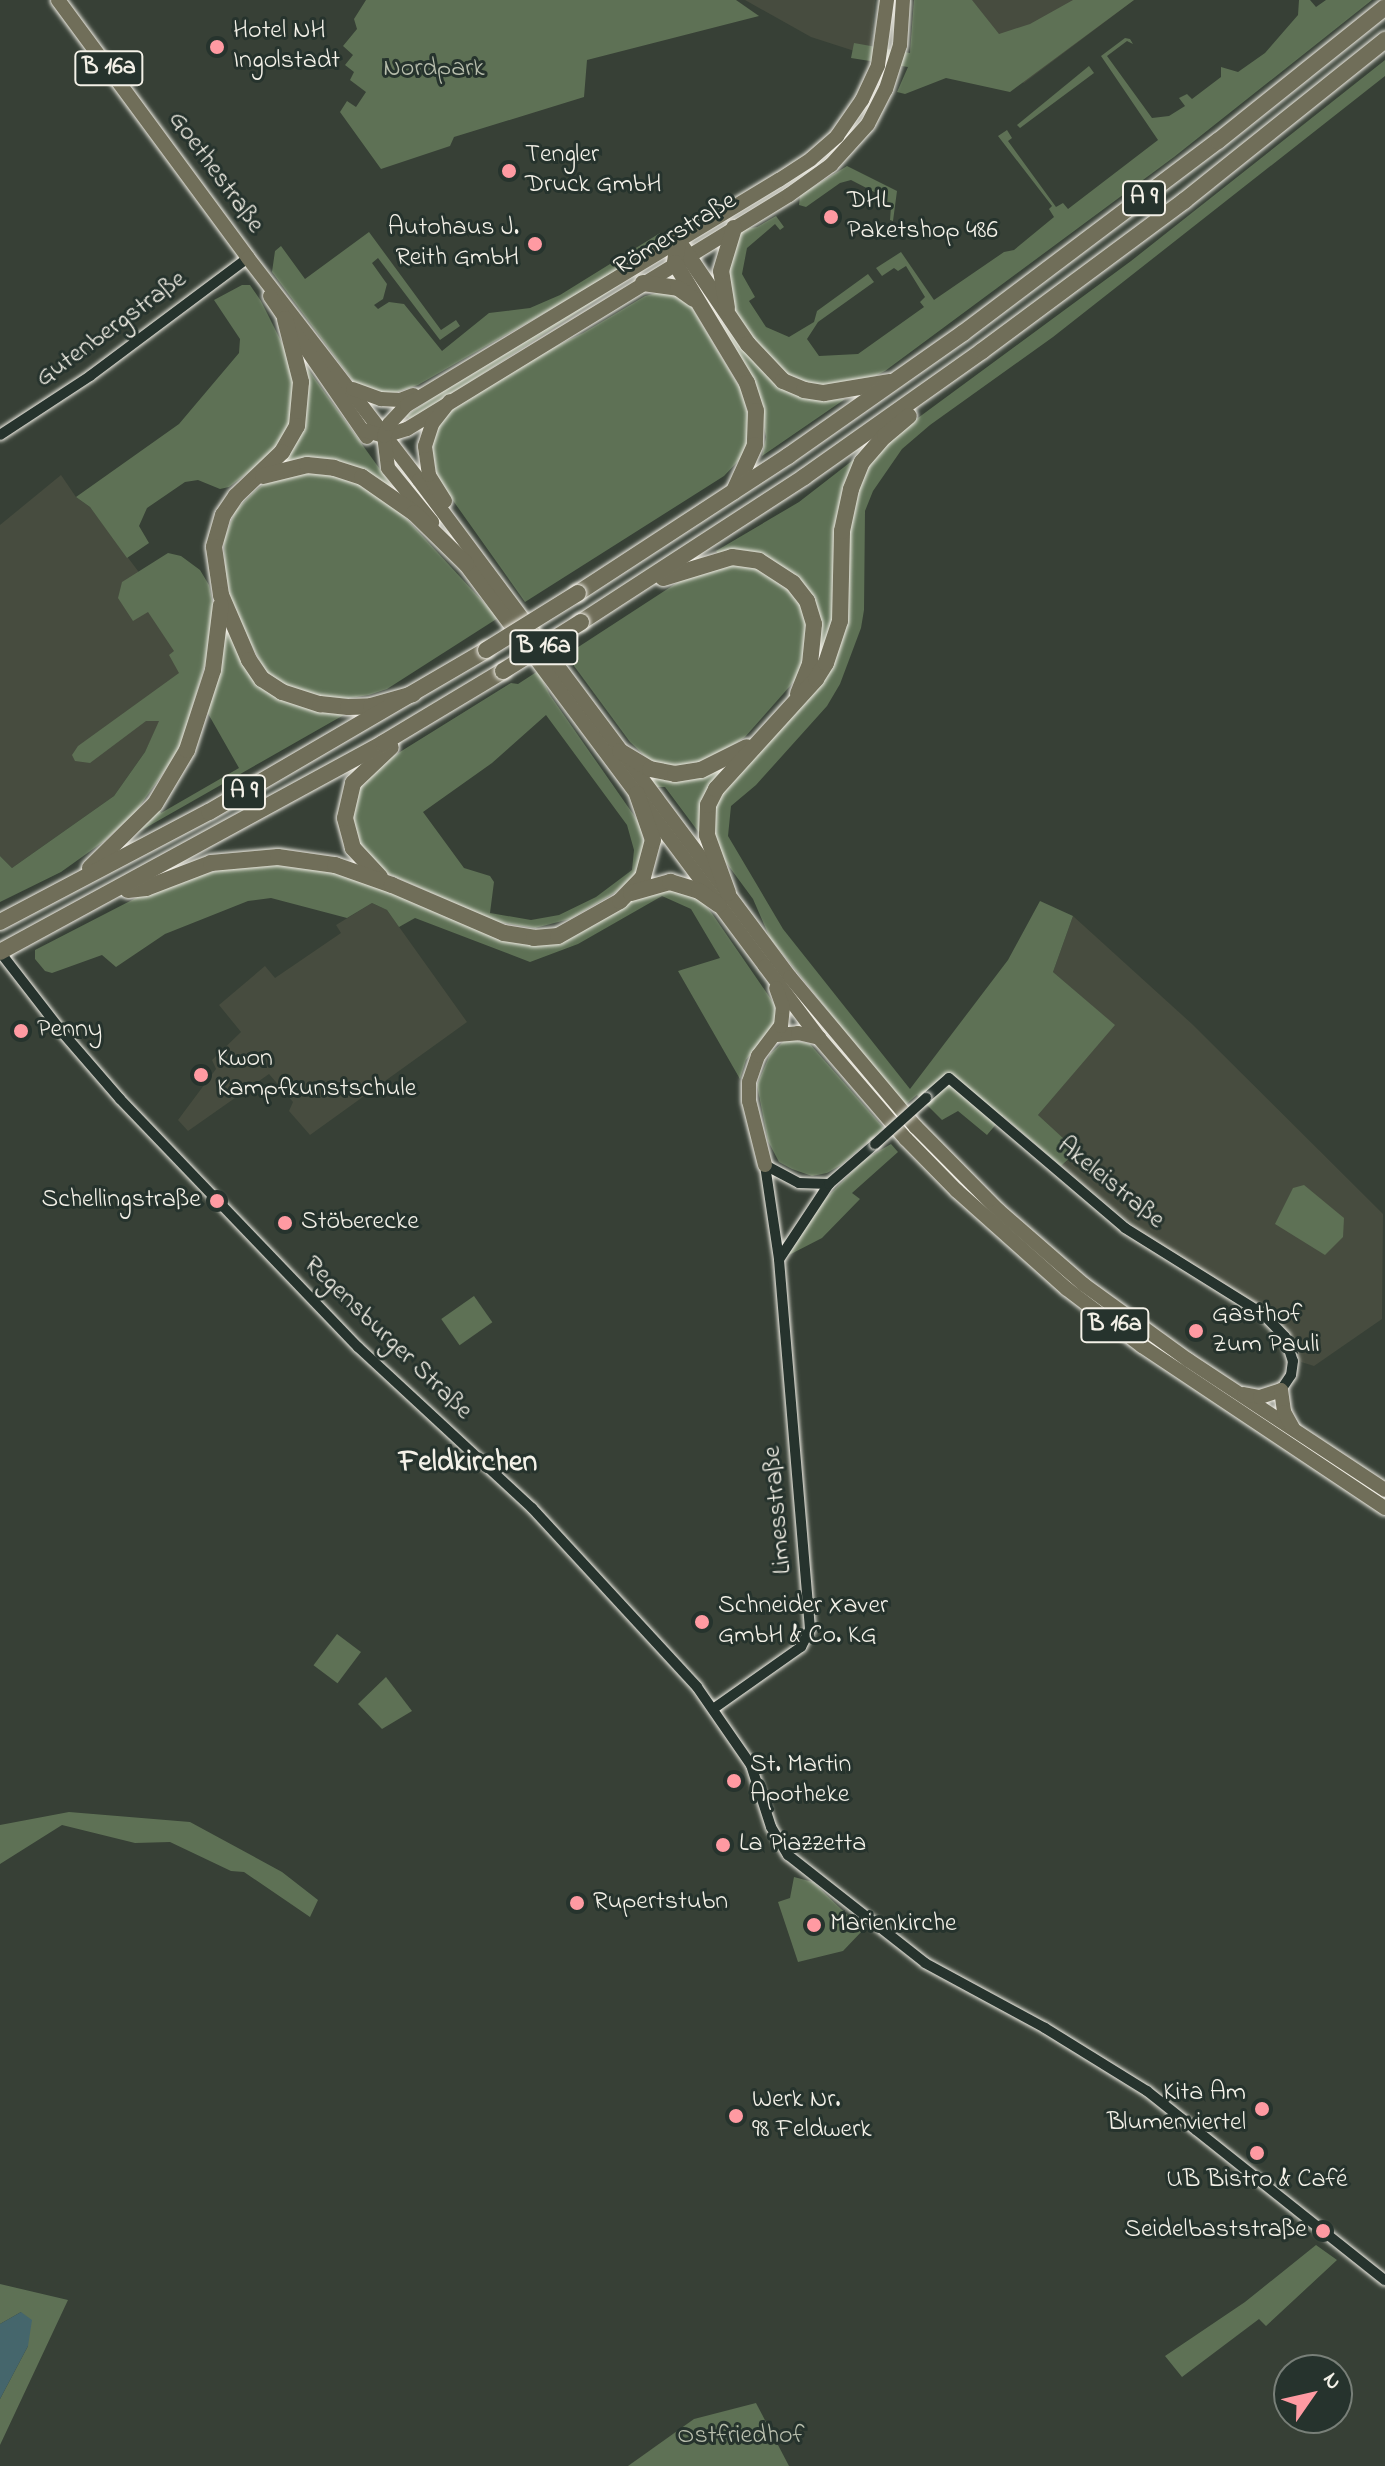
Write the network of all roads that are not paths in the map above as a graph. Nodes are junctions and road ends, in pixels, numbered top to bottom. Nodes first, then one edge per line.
1 (58, 0) edge
2 (887, 0) edge
3 (903, 0) edge
4 (1385, 7) edge
5 (1385, 40) edge
6 (734, 228) junction
7 (678, 241) junction
8 (248, 258) junction
9 (682, 260) junction
10 (643, 283) junction
11 (696, 299) junction
12 (729, 317) junction
13 (285, 319) junction
14 (982, 351) junction
15 (897, 380) junction
16 (433, 386) junction
17 (349, 387) junction
18 (928, 398) junction
19 (450, 401) junction
20 (363, 430) junction
21 (0, 435) edge
22 (384, 436) junction
23 (388, 468) junction
24 (258, 478) junction
25 (733, 492) junction
26 (467, 544) junction
27 (466, 564) junction
28 (654, 581) junction
29 (221, 595) junction
30 (582, 625) junction
31 (504, 673) junction
32 (413, 694) junction
33 (797, 698) junction
34 (405, 736) junction
35 (758, 740) junction
36 (620, 751) junction
37 (637, 794) junction
38 (72, 885) junction
39 (392, 885) junction
40 (128, 890) junction
41 (629, 894) junction
42 (723, 899) junction
43 (94, 903) junction
44 (0, 922) edge
45 (0, 952) edge
46 (765, 966) junction
47 (777, 1035) junction
48 (819, 1038) junction
49 (765, 1165) junction
50 (829, 1184) junction
51 (779, 1259) junction
52 (1281, 1390) junction
53 (1239, 1393) junction
54 (1296, 1431) junction
55 (1385, 1490) edge
56 (1385, 1508) edge
57 (713, 1709) junction
58 (1385, 2280) edge

1 - 8 main road, Goethestraße / B 16a
2 - 7 main road, Römerstraße
3 - 6 main road, Römerstraße
4 - 15 highway, A 9
5 - 14 highway, A 9
6 - 9 main road, Römerstraße
6 - 12 highway, A 9
7 - 9 highway
7 - 16 main road, Römerstraße
8 - 13 main road, B 16a
8 - 17 main road, B 16a
8 - 21 street, Gutenbergstraße
9 - 10 main road, Römerstraße
9 - 11 highway
9 - 12 highway, A 9
10 - 11 highway
10 - 19 main road, Römerstraße
11 - 25 highway
12 - 15 highway, A 9
13 - 20 main road, B 16a
13 - 24 highway, A 9
14 - 18 highway, A 9
14 - 30 highway, A 9
15 - 25 highway, A 9
16 - 17 main road
16 - 22 main road, Römerstraße
17 - 22 main road, B 16a
18 - 28 highway, A 9
18 - 33 highway, A 9
19 - 22 main road, Römerstraße
19 - 26 main road
20 - 22 main road
20 - 23 main road, B 16a
22 - 23 main road
22 - 26 main road, B 16a
23 - 27 main road, B 16a
24 - 27 highway, A 9
24 - 29 highway, A 9
25 - 32 highway, A 9, bridge
26 - 36 main road, B 16a
27 - 37 main road, B 16a
28 - 30 highway, A 9
28 - 33 highway, A 9
29 - 32 highway, A 9
29 - 38 highway, A 9
30 - 31 highway, A 9, bridge
31 - 34 highway, A 9
31 - 43 highway, A 9
32 - 38 highway, A 9
33 - 35 highway, A 9
34 - 39 highway, A 9
34 - 40 highway, A 9
35 - 36 highway, A 9
35 - 42 highway, A 9
36 - 42 main road, B 16a
37 - 41 highway, A 9
37 - 42 main road, B 16a
38 - 44 highway, A 9
39 - 40 highway, A 9
39 - 41 highway, A 9
40 - 43 highway, A 9
41 - 42 highway, A 9
42 - 46 main road, B 16a
42 - 53 main road, B 16a
43 - 45 highway, A 9
45 - 57 street, Regensburger Straße
46 - 47 main road
46 - 48 main road, B 16a
47 - 48 main road
47 - 49 main road
48 - 56 main road, B 16a
49 - 50 street
49 - 51 street, Limesstraße
50 - 51 street
50 - 52 street, Akeleistraße, bridge
51 - 57 street, Limesstraße
52 - 53 main road
52 - 54 main road
53 - 54 main road, B 16a
54 - 55 main road, B 16a
57 - 58 street, Regensburger Straße

